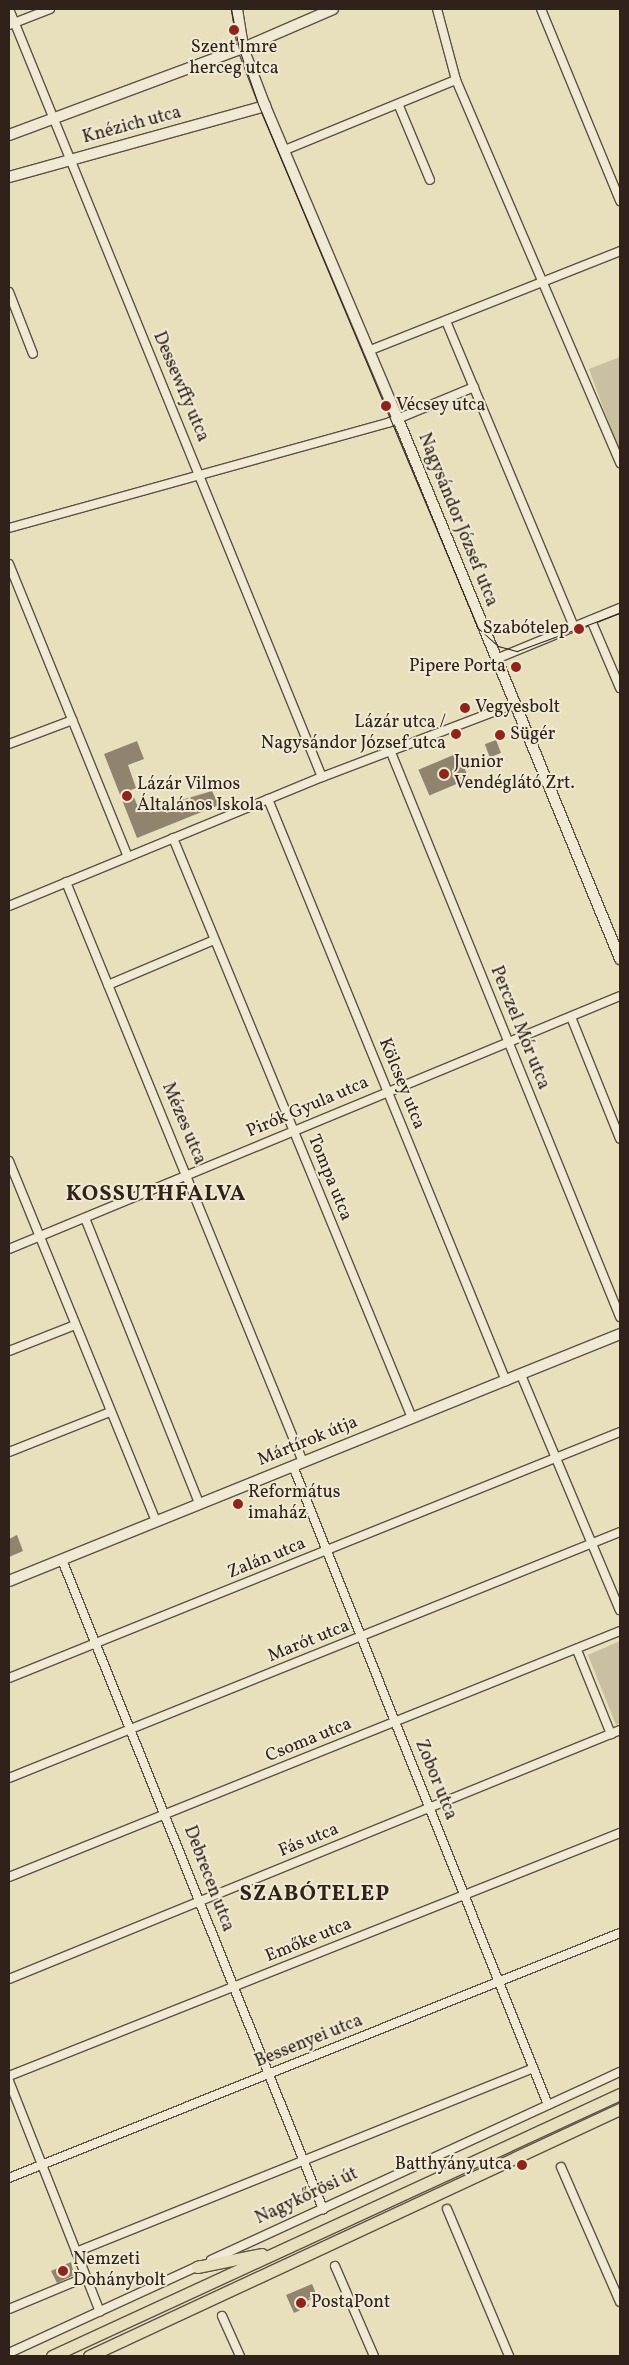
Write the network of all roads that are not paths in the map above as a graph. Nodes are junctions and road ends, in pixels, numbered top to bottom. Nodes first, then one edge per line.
1 (9, 9) edge
2 (50, 9) edge
3 (237, 9) edge
4 (333, 9) edge
5 (437, 9) edge
6 (541, 9) edge
7 (11, 24) edge
8 (243, 48) junction
9 (456, 80) junction
10 (265, 106) junction
11 (399, 106) junction
12 (51, 119) junction
13 (9, 135) edge
14 (284, 150) junction
15 (68, 160) junction
16 (9, 177) edge
17 (430, 180) dead end
18 (620, 201) edge
19 (620, 251) edge
20 (542, 283) junction
21 (9, 292) edge
22 (446, 321) junction
23 (368, 351) junction
24 (33, 354) dead end
25 (474, 388) junction
26 (398, 419) junction
27 (620, 463) edge
28 (200, 475) junction
29 (9, 528) edge
30 (9, 564) edge
31 (620, 608) edge
32 (592, 620) junction
33 (574, 627) junction
34 (496, 659) junction
35 (620, 688) edge
36 (514, 704) junction
37 (73, 720) junction
38 (9, 744) edge
39 (390, 750) junction
40 (322, 777) junction
41 (268, 799) junction
42 (173, 838) junction
43 (128, 857) junction
44 (66, 882) junction
45 (9, 906) edge
46 (214, 940) junction
47 (620, 959) edge
48 (108, 984) junction
49 (620, 996) edge
50 (571, 1017) junction
51 (508, 1041) junction
52 (388, 1090) junction
53 (294, 1130) junction
54 (620, 1139) edge
55 (9, 1161) edge
56 (188, 1176) junction
57 (85, 1218) junction
58 (42, 1236) junction
59 (9, 1250) edge
60 (620, 1317) edge
61 (74, 1325) junction
62 (620, 1334) edge
63 (9, 1351) edge
64 (521, 1375) junction
65 (506, 1380) junction
66 (110, 1412) junction
67 (412, 1418) junction
68 (620, 1432) edge
69 (9, 1452) edge
70 (556, 1458) junction
71 (304, 1462) junction
72 (293, 1466) junction
73 (199, 1504) junction
74 (156, 1521) junction
75 (620, 1532) edge
76 (592, 1543) junction
77 (326, 1552) junction
78 (62, 1560) junction
79 (9, 1581) edge
80 (620, 1610) edge
81 (620, 1631) edge
82 (362, 1638) junction
83 (94, 1644) junction
84 (577, 1650) junction
85 (9, 1678) edge
86 (396, 1723) junction
87 (131, 1729) junction
88 (620, 1730) edge
89 (611, 1734) junction
90 (9, 1778) edge
91 (430, 1808) junction
92 (167, 1814) junction
93 (620, 1833) edge
94 (9, 1877) edge
95 (466, 1894) junction
96 (201, 1900) junction
97 (620, 1932) edge
98 (9, 1979) edge
99 (500, 1982) junction
100 (233, 1988) junction
101 (533, 2068) junction
102 (620, 2072) edge
103 (268, 2075) junction
104 (9, 2076) edge
105 (9, 2081) edge
106 (620, 2094) edge
107 (548, 2105) junction
108 (620, 2109) edge
109 (303, 2162) junction
110 (42, 2164) junction
111 (561, 2167) dead end
112 (9, 2178) edge
113 (323, 2209) junction
114 (447, 2209) dead end
115 (281, 2251) junction
116 (76, 2252) junction
117 (336, 2266) dead end
118 (197, 2267) junction
119 (86, 2278) junction
120 (620, 2302) edge
121 (9, 2310) edge
122 (100, 2312) junction
123 (222, 2316) dead end
124 (9, 2353) edge
125 (52, 2356) edge
126 (89, 2356) edge
127 (240, 2356) edge
128 (374, 2356) edge
129 (510, 2356) edge

1 - 7 street, Dessewffy utca
2 - 7 street
3 - 8 street, Nagysándor József utca
4 - 8 street
5 - 9 street
6 - 18 street
7 - 12 street, Dessewffy utca
8 - 10 street, Nagysándor József utca
8 - 12 street
9 - 11 street
9 - 20 street
10 - 14 street, Nagysándor József utca
10 - 15 street, Knézich utca
11 - 14 street
11 - 17 street
12 - 13 street
12 - 15 street, Dessewffy utca
14 - 23 street, Nagysándor József utca
15 - 16 street, Knézich utca
15 - 28 street, Dessewffy utca
19 - 20 street
20 - 22 street
20 - 27 street
21 - 24 street
22 - 23 street
22 - 25 street
23 - 26 street, Nagysándor József utca
25 - 26 street
25 - 33 street
26 - 28 street
26 - 34 street, Nagysándor József utca
28 - 29 street
28 - 40 street, Dessewffy utca
30 - 37 street
31 - 32 street
32 - 33 street
32 - 35 street
33 - 34 street
34 - 36 street, Nagysándor József utca
36 - 39 street
36 - 47 street, Nagysándor József utca
37 - 38 street
37 - 43 street
39 - 40 street
39 - 51 street, Perczel Mór utca
40 - 41 street
41 - 42 street
41 - 52 street, Kölcsey utca
42 - 43 street
42 - 46 street, Tompa utca
43 - 44 street
44 - 45 street
44 - 48 street, Mézes utca
46 - 48 street
46 - 53 street, Tompa utca
48 - 56 street, Mézes utca
49 - 50 street, Pirók Gyula utca
50 - 51 street, Pirók Gyula utca
50 - 54 street
51 - 52 street, Pirók Gyula utca
51 - 60 street, Perczel Mór utca
52 - 53 street, Pirók Gyula utca
52 - 65 street, Kölcsey utca
53 - 56 street, Pirók Gyula utca
53 - 67 street, Tompa utca
55 - 58 street
56 - 57 street, Pirók Gyula utca
56 - 71 street, Mézes utca
57 - 58 street, Pirók Gyula utca
57 - 73 street
58 - 59 street, Pirók Gyula utca
58 - 61 street
61 - 63 street
61 - 66 street
62 - 64 street, Mártírok útja
64 - 65 street, Mártírok útja
64 - 70 street
65 - 67 street, Mártírok útja
66 - 69 street
66 - 74 street
67 - 71 street, Mártírok útja
68 - 70 street, Zalán utca
70 - 76 street
70 - 77 street, Zalán utca
71 - 72 street, Mártírok útja
72 - 73 street, Mártírok útja
72 - 77 street, Zobor utca
73 - 74 street, Mártírok útja
74 - 78 street, Mártírok útja
75 - 76 street, Marót utca
76 - 80 street
76 - 82 street, Marót utca
77 - 82 street, Zobor utca
77 - 83 street, Zalán utca
78 - 79 street, Mártírok útja
78 - 83 street, Debrecen utca
81 - 84 street, Csoma utca
82 - 86 street, Zobor utca
82 - 87 street, Marót utca
83 - 85 street, Zalán utca
83 - 87 street, Debrecen utca
84 - 86 street, Csoma utca
84 - 89 street
86 - 91 street, Zobor utca
86 - 92 street, Csoma utca
87 - 90 street, Marót utca
87 - 92 street, Debrecen utca
88 - 89 street, Fás utca
89 - 91 street, Fás utca
91 - 95 street, Zobor utca
91 - 96 street, Fás utca
92 - 94 street, Csoma utca
92 - 96 street, Debrecen utca
93 - 95 street, Emőke utca
95 - 99 street, Zobor utca
95 - 100 street, Emőke utca
96 - 98 street, Fás utca
96 - 100 street, Debrecen utca
97 - 99 street, Bessenyei utca
99 - 101 street, Zobor utca
99 - 103 street, Bessenyei utca
100 - 103 street, Debrecen utca
100 - 104 street, Emőke utca
101 - 107 street, Zobor utca
101 - 109 street
102 - 107 street, Nagykőrösi út
103 - 109 street, Debrecen utca
103 - 110 street, Bessenyei utca
105 - 110 street
106 - 115 main road
107 - 113 street, Nagykőrösi út
108 - 126 main road
109 - 113 street, Debrecen utca
109 - 116 street
110 - 112 street, Bessenyei utca
110 - 116 street
111 - 120 street
113 - 118 street, Nagykőrösi út
114 - 129 street
115 - 118 main road
115 - 125 main road
116 - 119 street
117 - 128 street
118 - 122 street, Nagykőrösi út
119 - 121 street
119 - 122 street
122 - 124 street, Nagykőrösi út
123 - 127 street

